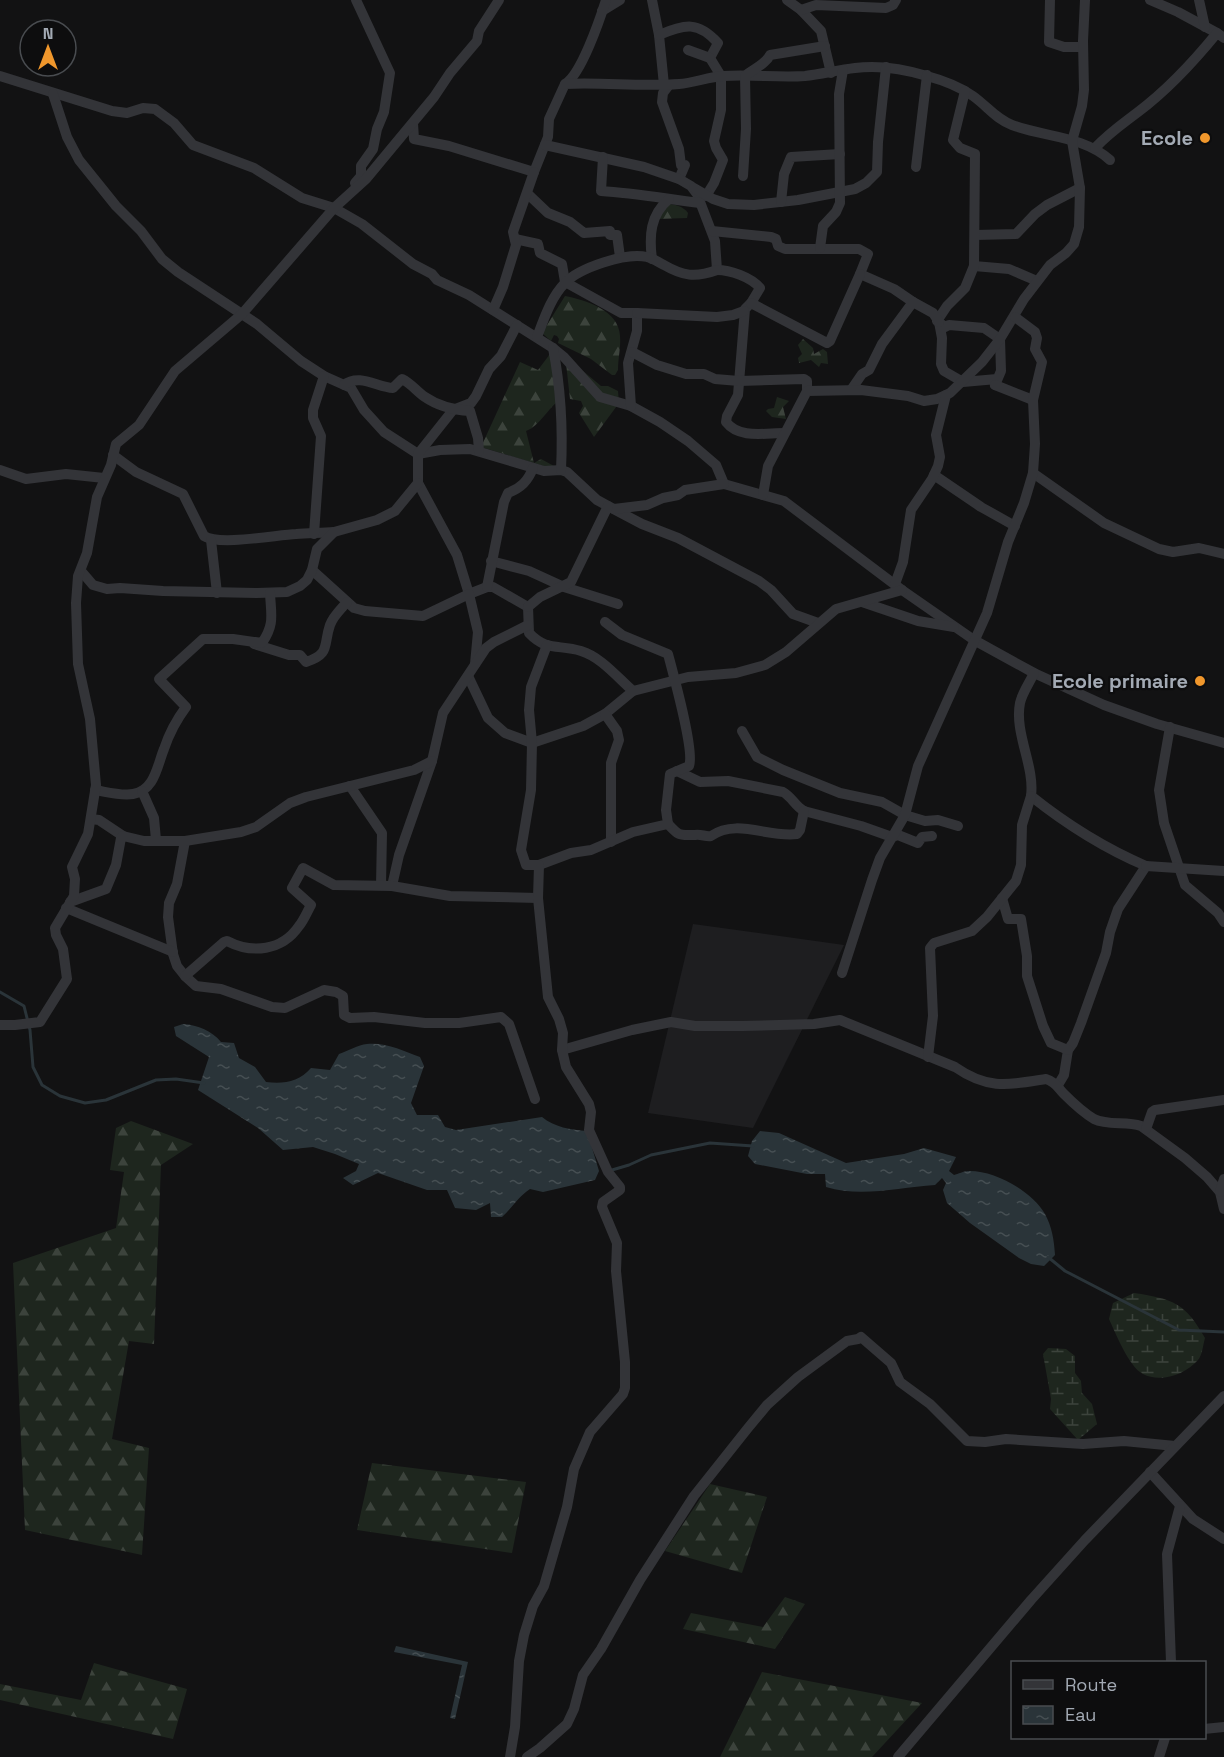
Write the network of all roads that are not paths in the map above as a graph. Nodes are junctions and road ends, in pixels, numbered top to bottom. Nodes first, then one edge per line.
1 (356, 0) edge
2 (499, 0) edge
3 (606, 0) edge
4 (620, 0) edge
5 (652, 0) edge
6 (787, 0) edge
7 (896, 0) edge
8 (1050, 0) edge
9 (1085, 0) edge
10 (1150, 0) edge
11 (1199, 0) edge
12 (801, 10) junction
13 (602, 11) junction
14 (1205, 27) junction
15 (659, 35) junction
16 (1221, 35) edge
17 (825, 46) junction
18 (1083, 47) junction
19 (688, 50) dead end
20 (710, 58) junction
21 (886, 67) junction
22 (843, 70) junction
23 (831, 73) junction
24 (927, 75) junction
25 (0, 76) edge
26 (721, 76) junction
27 (745, 76) junction
28 (565, 84) junction
29 (666, 85) junction
30 (965, 91) junction
31 (53, 94) junction
32 (413, 123) junction
33 (1072, 141) junction
34 (545, 145) junction
35 (1095, 148) junction
36 (840, 154) junction
37 (603, 157) junction
38 (1110, 160) dead end
39 (916, 167) dead end
40 (534, 172) junction
41 (743, 176) dead end
42 (679, 179) junction
43 (1080, 188) junction
44 (840, 192) junction
45 (528, 194) junction
46 (669, 199) junction
47 (703, 199) junction
48 (781, 202) junction
49 (336, 208) junction
50 (712, 231) junction
51 (975, 235) junction
52 (515, 239) junction
53 (820, 248) junction
54 (620, 257) junction
55 (652, 259) junction
56 (974, 266) junction
57 (717, 270) junction
58 (860, 274) junction
59 (1037, 281) junction
60 (565, 282) junction
61 (913, 302) junction
62 (748, 307) junction
63 (493, 310) junction
64 (242, 314) junction
65 (637, 314) junction
66 (1015, 317) junction
67 (938, 322) junction
68 (517, 325) junction
69 (537, 337) junction
70 (1000, 339) junction
71 (553, 348) junction
72 (632, 352) junction
73 (324, 376) junction
74 (739, 381) junction
75 (963, 382) junction
76 (344, 385) junction
77 (995, 385) junction
78 (851, 390) junction
79 (807, 391) junction
80 (946, 395) junction
81 (1033, 400) junction
82 (631, 406) junction
83 (453, 410) junction
84 (784, 433) junction
85 (479, 451) junction
86 (418, 454) junction
87 (113, 455) junction
88 (533, 468) junction
89 (0, 470) edge
90 (561, 470) junction
91 (1033, 473) junction
92 (934, 475) junction
93 (104, 478) junction
94 (418, 483) junction
95 (724, 484) junction
96 (763, 495) junction
97 (611, 508) junction
98 (1015, 526) junction
99 (334, 532) junction
100 (314, 534) junction
101 (211, 540) junction
102 (1223, 550) edge
103 (491, 561) junction
104 (312, 570) junction
105 (81, 571) junction
106 (487, 587) junction
107 (564, 587) junction
108 (898, 587) junction
109 (217, 593) junction
110 (270, 593) junction
111 (469, 594) junction
112 (347, 602) junction
113 (862, 602) junction
114 (618, 604) dead end
115 (528, 607) junction
116 (605, 622) dead end
117 (818, 624) junction
118 (528, 625) junction
119 (956, 627) junction
120 (233, 639) junction
121 (974, 640) junction
122 (547, 645) junction
123 (475, 665) junction
124 (1034, 673) junction
125 (468, 676) junction
126 (674, 681) junction
127 (633, 691) junction
128 (605, 714) junction
129 (1170, 727) junction
130 (742, 731) dead end
131 (532, 743) junction
132 (1224, 743) edge
133 (432, 761) junction
134 (677, 771) junction
135 (350, 786) junction
136 (95, 790) junction
137 (142, 790) junction
138 (1031, 796) junction
139 (804, 811) junction
140 (906, 815) junction
141 (91, 819) junction
142 (668, 824) junction
143 (958, 826) dead end
144 (123, 836) junction
145 (932, 836) dead end
146 (892, 837) junction
147 (156, 840) junction
148 (185, 841) junction
149 (611, 842) junction
150 (539, 865) junction
151 (1146, 866) junction
152 (1179, 868) junction
153 (1224, 871) edge
154 (387, 886) junction
155 (538, 898) junction
156 (1002, 898) junction
157 (68, 905) junction
158 (1224, 922) edge
159 (173, 952) junction
160 (842, 973) dead end
161 (185, 976) junction
162 (0, 1025) edge
163 (562, 1050) junction
164 (1068, 1050) junction
165 (928, 1057) junction
166 (1058, 1085) junction
167 (535, 1098) dead end
168 (1224, 1100) edge
169 (1146, 1130) junction
170 (1224, 1179) edge
171 (1220, 1192) junction
172 (1224, 1209) edge
173 (1224, 1395) edge
174 (1175, 1446) junction
175 (1150, 1472) junction
176 (1180, 1506) junction
177 (1224, 1539) edge
178 (1171, 1661) edge
179 (1224, 1727) edge
180 (1206, 1729) edge
181 (1164, 1739) edge
182 (541, 1752) edge
183 (510, 1757) edge
184 (527, 1757) edge
185 (898, 1757) edge
186 (1159, 1757) edge

1 - 49 street
2 - 32 street
3 - 13 street
4 - 13 street
5 - 15 street
6 - 12 street
7 - 12 street
8 - 18 street
9 - 18 street
10 - 14 street
11 - 14 street
12 - 17 street
13 - 28 street
14 - 16 street
15 - 20 street
15 - 29 street
16 - 35 street
17 - 23 street
17 - 27 street
18 - 33 street
19 - 20 street
20 - 26 street
21 - 22 street
21 - 24 street
21 - 44 street
22 - 23 street
22 - 36 street
23 - 27 street
24 - 30 street
24 - 39 street
25 - 31 street
26 - 27 street
26 - 29 street
26 - 47 street
27 - 41 street
28 - 29 street
28 - 34 street
29 - 42 street
30 - 33 street
30 - 51 street
31 - 49 street
31 - 64 street
32 - 40 street
32 - 49 street
33 - 35 street
33 - 43 street
34 - 37 street
34 - 40 street
35 - 38 street
36 - 44 street
36 - 48 street
37 - 42 street
37 - 46 street
40 - 45 street
42 - 47 street
43 - 51 street
43 - 59 street
44 - 48 street
44 - 53 street
45 - 52 street
45 - 54 street
46 - 47 street
46 - 55 street
47 - 48 street
47 - 50 street
49 - 63 street
49 - 64 street
50 - 53 street
50 - 57 street
51 - 56 street
52 - 60 street
52 - 63 street
53 - 58 street
54 - 55 street
54 - 60 street
55 - 57 street
56 - 59 street
56 - 67 street
57 - 62 street
58 - 61 street
58 - 62 street
59 - 66 street
60 - 65 street
60 - 69 street
61 - 67 street
61 - 78 street
62 - 65 street
62 - 74 street
63 - 68 street
64 - 73 street
64 - 87 street
65 - 72 street
66 - 70 street
66 - 81 street
67 - 70 street
67 - 75 street
68 - 69 street
68 - 83 street
69 - 71 street
70 - 75 street
70 - 77 street
71 - 82 street
71 - 90 street
72 - 74 street
72 - 82 street
73 - 76 street
73 - 100 street
74 - 79 street
74 - 84 street
75 - 77 street
75 - 80 street
76 - 83 street
76 - 86 street
77 - 81 street
78 - 79 street
78 - 80 street
79 - 84 street
80 - 92 street
81 - 91 street
82 - 95 street
83 - 85 street
83 - 86 street
84 - 96 street
85 - 86 street
85 - 88 street
86 - 94 street
87 - 93 street
87 - 101 street
88 - 90 street
88 - 103 street
89 - 93 street
90 - 97 street
91 - 98 street
91 - 102 street
92 - 98 street
92 - 108 street
93 - 105 street
94 - 99 street
94 - 111 street
95 - 96 street
95 - 97 street
96 - 108 street
97 - 107 street
97 - 117 street
98 - 121 street
99 - 100 street
99 - 104 street
100 - 101 street
101 - 109 street
103 - 106 street
103 - 107 street
104 - 110 street
104 - 112 street
105 - 109 street
105 - 136 street
106 - 111 street
106 - 115 street
107 - 114 street
107 - 115 street
108 - 113 street
108 - 119 street
109 - 110 street
110 - 120 street
111 - 112 street
111 - 123 street
112 - 120 street
113 - 117 street
113 - 119 street
115 - 118 street
116 - 126 street
117 - 126 street
118 - 122 street
118 - 123 street
119 - 121 street
120 - 137 street
121 - 124 street
121 - 140 street
122 - 127 street
122 - 131 street
123 - 125 street
124 - 129 street
124 - 138 street
125 - 131 street
125 - 133 street
126 - 127 street
126 - 134 street
127 - 128 street
128 - 131 street
128 - 149 street
129 - 132 street
129 - 152 street
130 - 140 street
131 - 150 street
133 - 135 street
133 - 154 street
134 - 139 street
134 - 142 street
135 - 148 street
135 - 154 street
136 - 137 street
136 - 141 street
137 - 147 street
138 - 151 street
138 - 156 street
139 - 142 street
139 - 146 street
140 - 143 street
140 - 146 street
141 - 144 street
141 - 157 street
142 - 149 street
144 - 147 street
144 - 157 street
145 - 146 street
146 - 160 street
147 - 148 street
148 - 159 street
149 - 150 street
150 - 155 street
151 - 152 street
151 - 164 street
152 - 153 street
152 - 158 street
154 - 155 street
154 - 161 street
155 - 163 street
156 - 164 street
156 - 165 street
157 - 159 street
157 - 162 street
159 - 161 street
161 - 167 street
163 - 165 street
163 - 183 street
164 - 166 street
165 - 166 street
166 - 169 street
168 - 169 street
169 - 171 street
170 - 171 street
171 - 172 street
173 - 174 street
174 - 175 street
174 - 182 street
175 - 176 street
175 - 185 street
176 - 177 street
176 - 178 street
179 - 180 street
181 - 186 street
182 - 184 street

